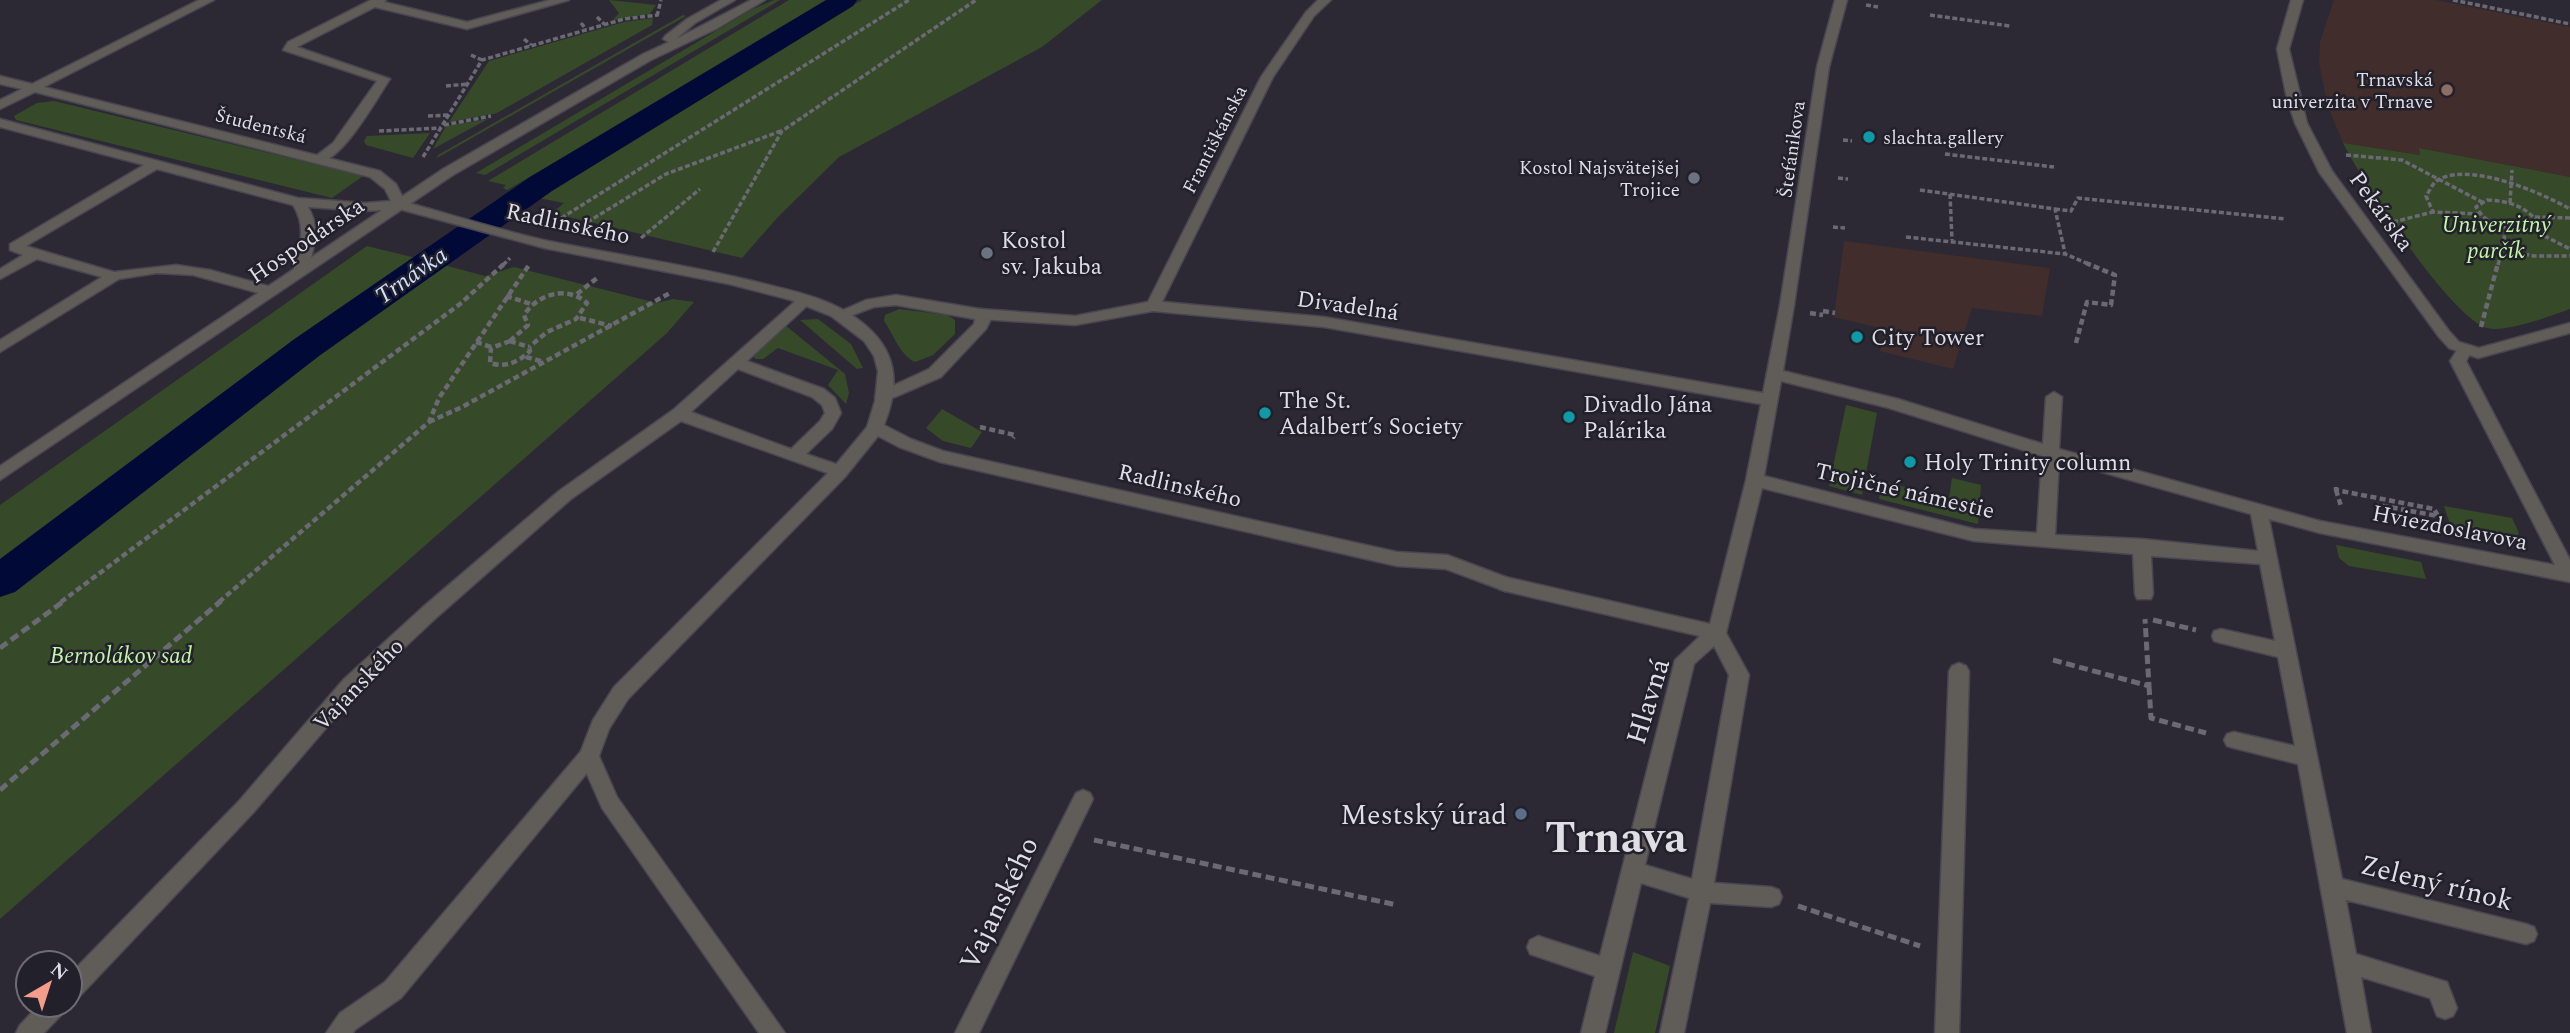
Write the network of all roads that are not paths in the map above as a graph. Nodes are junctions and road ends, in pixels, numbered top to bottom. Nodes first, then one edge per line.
1 (208, 0) edge
2 (563, 0) edge
3 (729, 0) edge
4 (760, 0) edge
5 (1325, 0) edge
6 (1841, 0) edge
7 (2297, 0) edge
8 (377, 1) edge
9 (647, 57) junction
10 (0, 80) edge
11 (32, 89) junction
12 (0, 105) edge
13 (0, 122) edge
14 (321, 159) junction
15 (155, 164) junction
16 (298, 202) junction
17 (399, 205) junction
18 (35, 254) junction
19 (300, 271) junction
20 (0, 275) edge
21 (114, 276) junction
22 (270, 291) junction
23 (805, 300) junction
24 (1153, 306) junction
25 (842, 314) junction
26 (980, 314) junction
27 (2570, 328) edge
28 (0, 347) edge
29 (2464, 350) junction
30 (737, 363) junction
31 (1774, 373) junction
32 (883, 397) junction
33 (2054, 397) dead end
34 (1770, 400) junction
35 (679, 414) junction
36 (875, 427) junction
37 (2050, 452) junction
38 (794, 456) junction
39 (839, 471) junction
40 (0, 474) edge
41 (1755, 480) junction
42 (2259, 511) junction
43 (2046, 539) junction
44 (2142, 546) junction
45 (2267, 558) junction
46 (2569, 575) edge
47 (2144, 601) road end
48 (1717, 633) junction
49 (2221, 636) dead end
50 (2287, 656) junction
51 (1959, 671) dead end
52 (2234, 740) dead end
53 (589, 756) junction
54 (2307, 757) junction
55 (1083, 799) dead end
56 (1632, 870) junction
57 (2333, 887) junction
58 (1702, 892) junction
59 (1771, 897) road end
60 (2526, 934) dead end
61 (1538, 947) dead end
62 (2347, 962) junction
63 (1609, 970) junction
64 (84, 975) edge
65 (2445, 1008) dead end
66 (42, 1019) edge
67 (343, 1027) edge
68 (28, 1033) edge
69 (773, 1033) edge
70 (967, 1033) edge
71 (1594, 1033) edge
72 (1672, 1033) edge
73 (1947, 1033) edge
74 (2359, 1033) edge

1 - 11 street
2 - 8 street
3 - 9 street, Hospodárska
4 - 9 street, Hospodárska
5 - 24 street, Františkánska
6 - 31 street, Štefánikova
7 - 29 street, Pekárska
8 - 14 street
9 - 17 street, Hospodárska
10 - 11 street, Študentská
11 - 12 street
11 - 14 street, Študentská
13 - 15 street
14 - 17 street, Študentská
15 - 16 street
15 - 18 street
16 - 17 street
16 - 19 street
17 - 19 street, Hospodárska
17 - 23 street, Radlinského
18 - 20 street
18 - 21 street
19 - 22 street, Hospodárska
21 - 22 street
21 - 28 street
22 - 40 street, Hospodárska
23 - 25 street, Radlinského
23 - 30 street, Vajanského
24 - 26 street, Divadelná
24 - 34 street, Divadelná
25 - 26 street, Divadelná
25 - 32 street, Radlinského
26 - 32 street
27 - 29 street
29 - 46 street
30 - 35 street, Vajanského
30 - 38 street
31 - 34 street
31 - 37 street
32 - 36 street, Radlinského
33 - 37 street
34 - 41 street
35 - 38 street
35 - 64 street, Vajanského
36 - 39 street
36 - 48 street, Radlinského
37 - 42 street
37 - 43 street
38 - 39 street
39 - 53 street
41 - 43 street, Trojičné námestie
41 - 48 street
42 - 45 street
42 - 46 street, Hviezdoslavova
43 - 44 street, Trojičné námestie
44 - 45 street, Trojičné námestie
44 - 47 street
45 - 50 street
48 - 56 street, Hlavná
48 - 58 street
49 - 50 street
50 - 54 street, Zelený rínok
51 - 73 street
52 - 54 street
53 - 67 street
53 - 69 street
54 - 57 street, Zelený rínok
55 - 70 street, Vajanského
56 - 58 street
56 - 63 street, Hlavná
57 - 60 street, Zelený rínok
57 - 62 street, Zelený rínok
58 - 59 street
58 - 72 street
61 - 63 street
62 - 65 street
62 - 74 street, Zelený rínok
63 - 71 street, Hlavná
66 - 68 street

